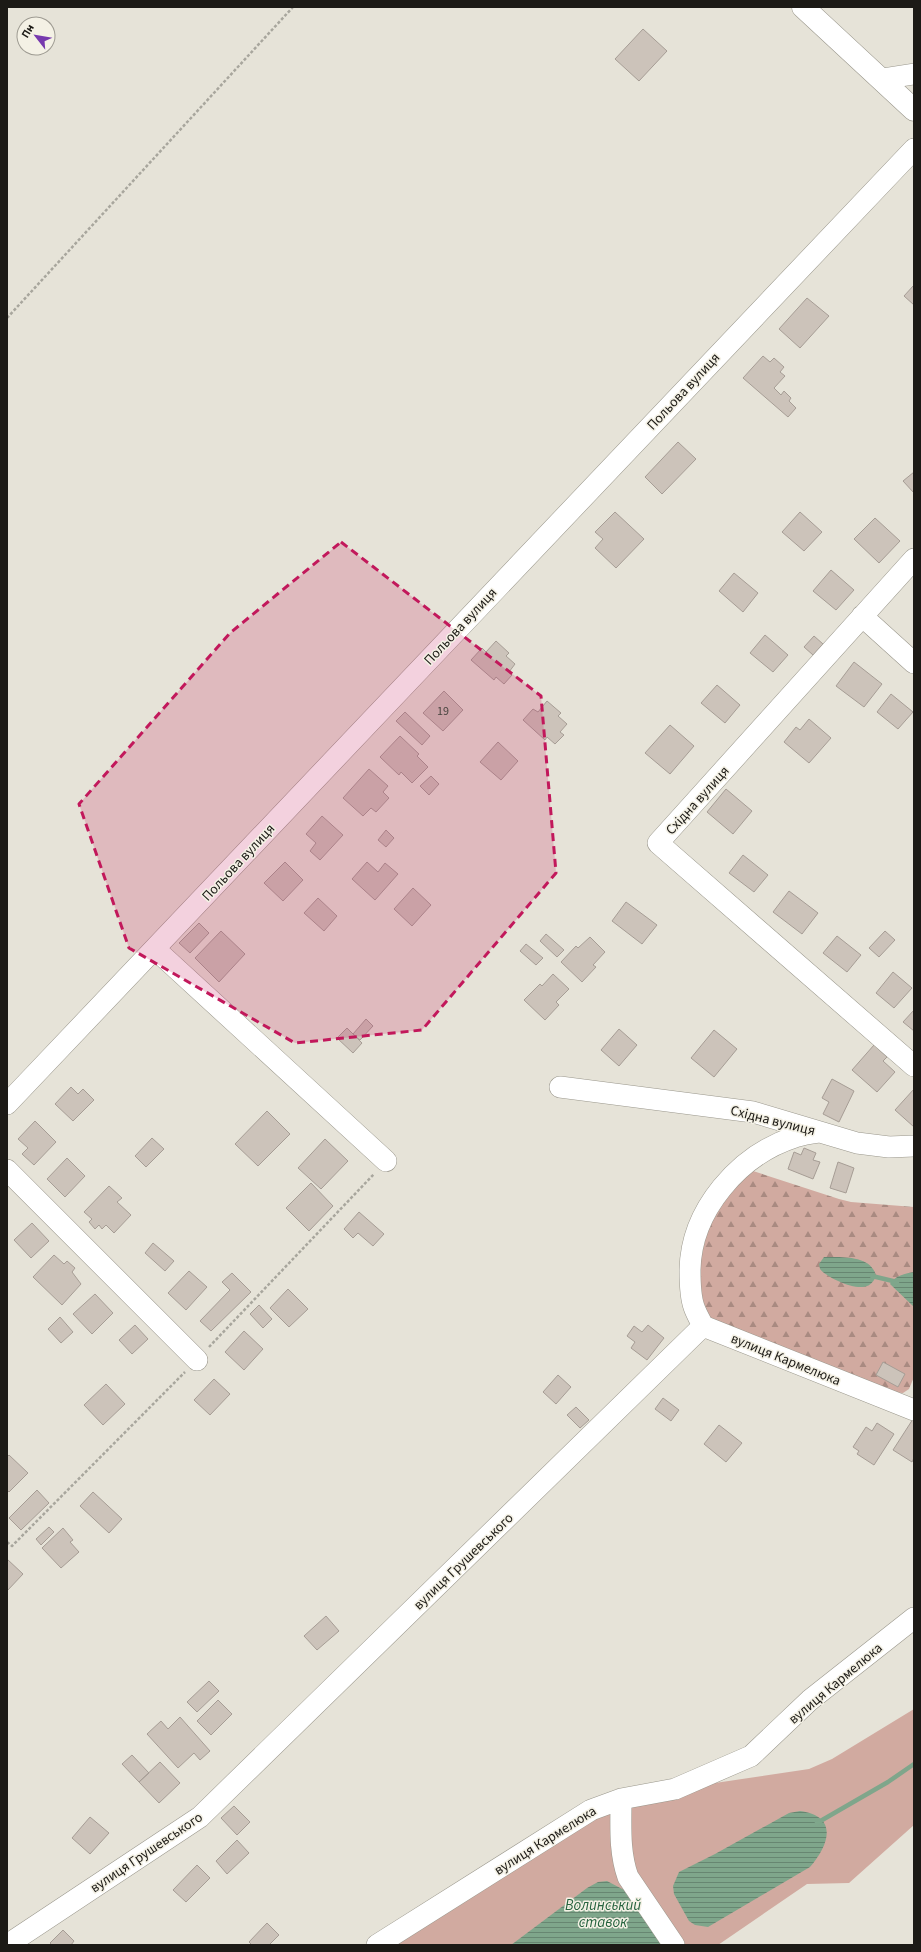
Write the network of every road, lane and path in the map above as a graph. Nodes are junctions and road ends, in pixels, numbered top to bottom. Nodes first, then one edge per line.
1 (293, 7) edge
2 (803, 7) edge
3 (914, 74) edge
4 (882, 79) junction
5 (914, 110) edge
6 (914, 149) edge
7 (7, 318) edge
8 (914, 559) edge
9 (862, 616) junction
10 (914, 663) edge
11 (155, 949) junction
12 (914, 1066) edge
13 (560, 1087) dead end
14 (7, 1104) edge
15 (819, 1132) junction
16 (914, 1146) edge
17 (386, 1161) dead end
18 (7, 1170) edge
19 (703, 1326) junction
20 (197, 1360) dead end
21 (914, 1410) edge
22 (914, 1618) edge
23 (621, 1799) junction
24 (7, 1945) edge
25 (377, 1945) edge
26 (674, 1945) edge

1 - 7 path
2 - 4 main road
3 - 4 street
4 - 5 main road
6 - 11 street, Польова вулиця
8 - 9 street, Східна вулиця
9 - 10 street
9 - 12 street, Східна вулиця
11 - 14 street, Польова вулиця
11 - 17 street
13 - 15 street, Східна вулиця
15 - 16 street, Східна вулиця
15 - 19 street
18 - 20 street
19 - 21 street, вулиця Кармелюка
19 - 24 street, вулиця Грушевського
22 - 23 street, вулиця Кармелюка
23 - 25 street, вулиця Кармелюка
23 - 26 street

